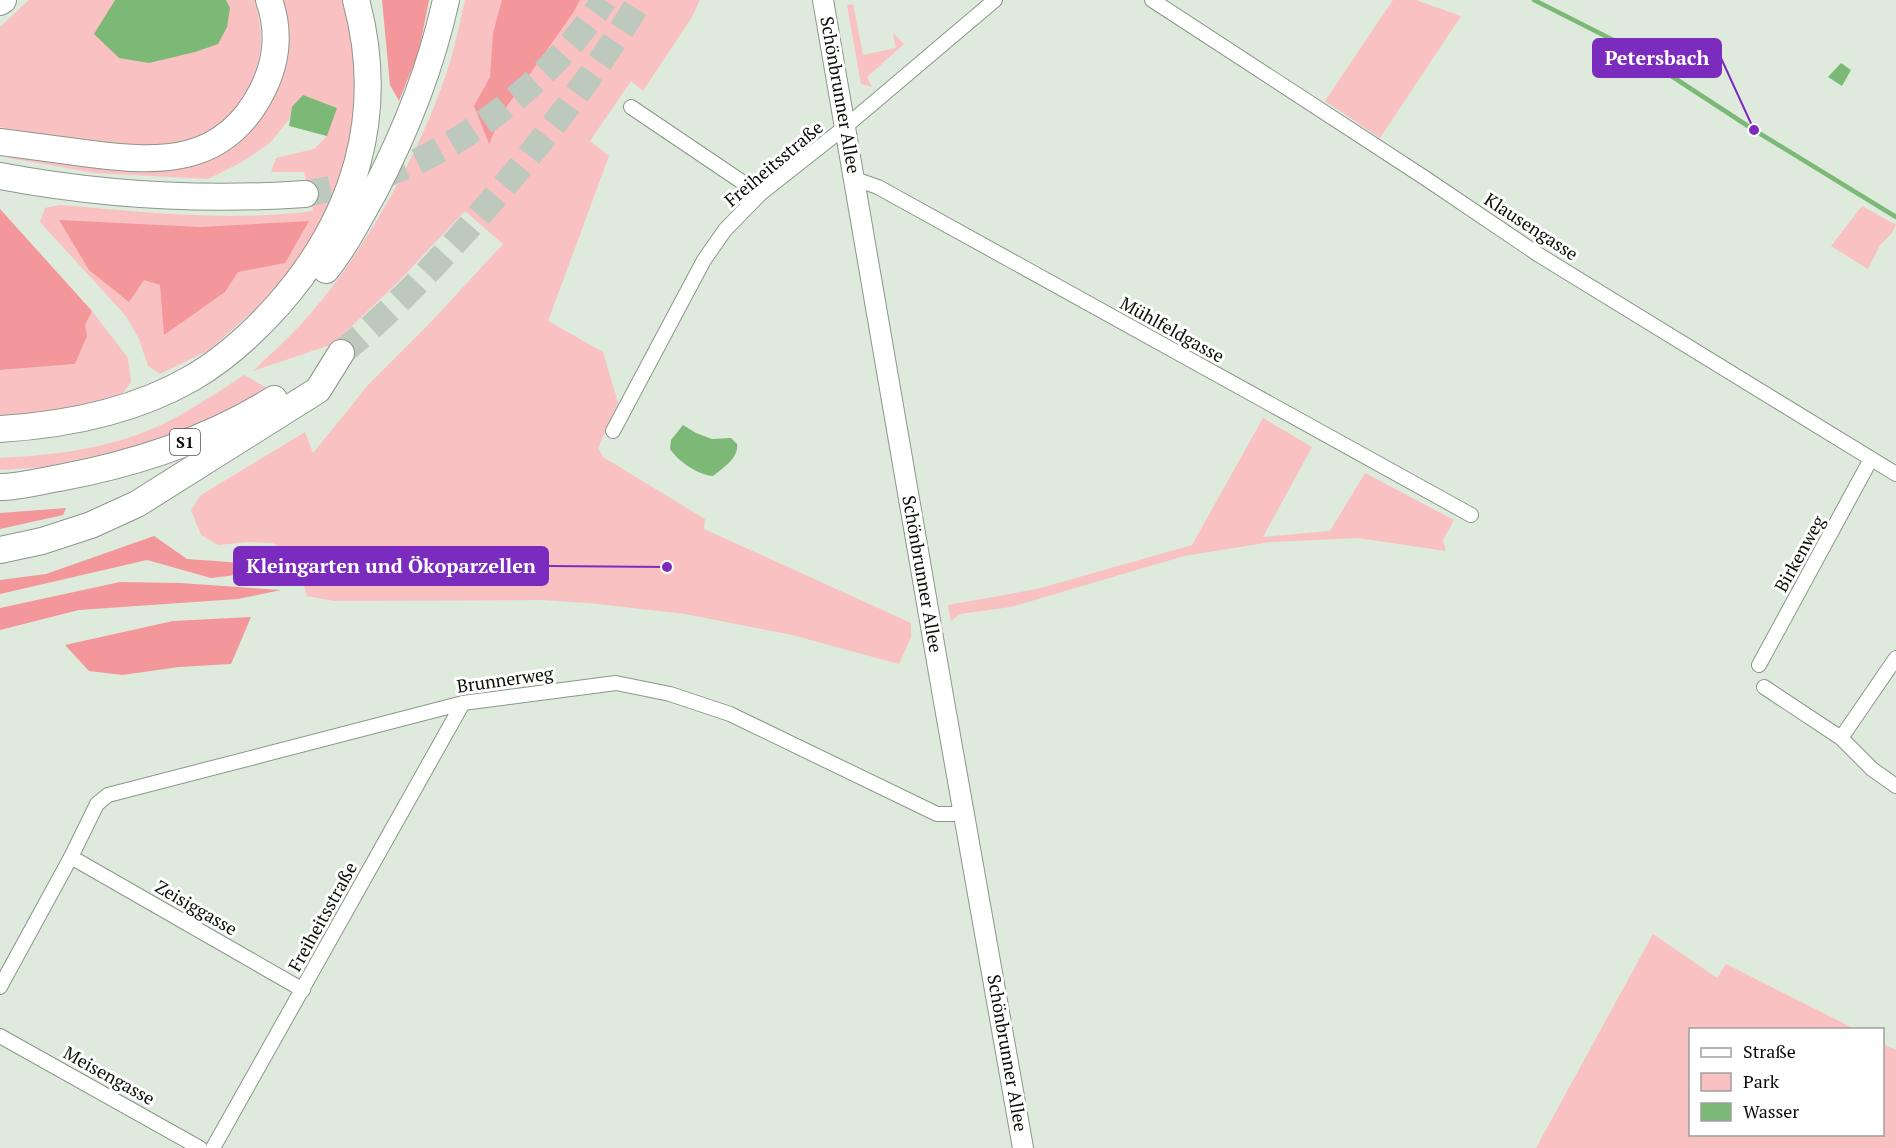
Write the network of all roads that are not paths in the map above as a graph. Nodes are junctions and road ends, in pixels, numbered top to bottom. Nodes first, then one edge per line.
1 (269, 0) edge
2 (356, 0) edge
3 (446, 0) edge
4 (823, 0) edge
5 (995, 0) edge
6 (1152, 0) edge
7 (631, 107) dead end
8 (845, 127) junction
9 (0, 142) edge
10 (0, 176) edge
11 (855, 179) junction
12 (305, 194) tunnel mouth
13 (760, 194) junction
14 (283, 299) junction
15 (0, 429) edge
16 (612, 431) dead end
17 (1871, 459) junction
18 (1896, 474) edge
19 (0, 487) edge
20 (1471, 515) dead end
21 (0, 550) edge
22 (1896, 658) edge
23 (1759, 665) dead end
24 (1764, 687) dead end
25 (463, 703) junction
26 (1840, 738) junction
27 (1896, 786) edge
28 (965, 814) junction
29 (71, 857) junction
30 (0, 987) edge
31 (303, 990) junction
32 (0, 1036) edge
33 (200, 1148) edge
34 (213, 1148) edge
35 (1023, 1148) edge

1 - 9 highway
2 - 14 highway
3 - 14 highway
4 - 8 main road, Schönbrunner Allee
5 - 8 street, Freiheitsstraße
6 - 17 street, Klausengasse
7 - 13 street
8 - 11 main road, Schönbrunner Allee
8 - 13 street, Freiheitsstraße
10 - 12 highway
11 - 20 street, Mühlfeldgasse
11 - 28 main road, Schönbrunner Allee
13 - 16 street, Freiheitsstraße
14 - 15 highway
17 - 18 street, Klausengasse
17 - 23 street, Birkenweg
19 - 21 highway, S1
22 - 26 street
24 - 26 street
25 - 28 street, Brunnerweg
25 - 29 street, Brunnerweg
25 - 31 street, Freiheitsstraße
26 - 27 street
28 - 35 main road, Schönbrunner Allee
29 - 30 street, Brunnerweg
29 - 31 street, Zeisiggasse
31 - 34 street, Freiheitsstraße
32 - 33 street, Meisengasse

